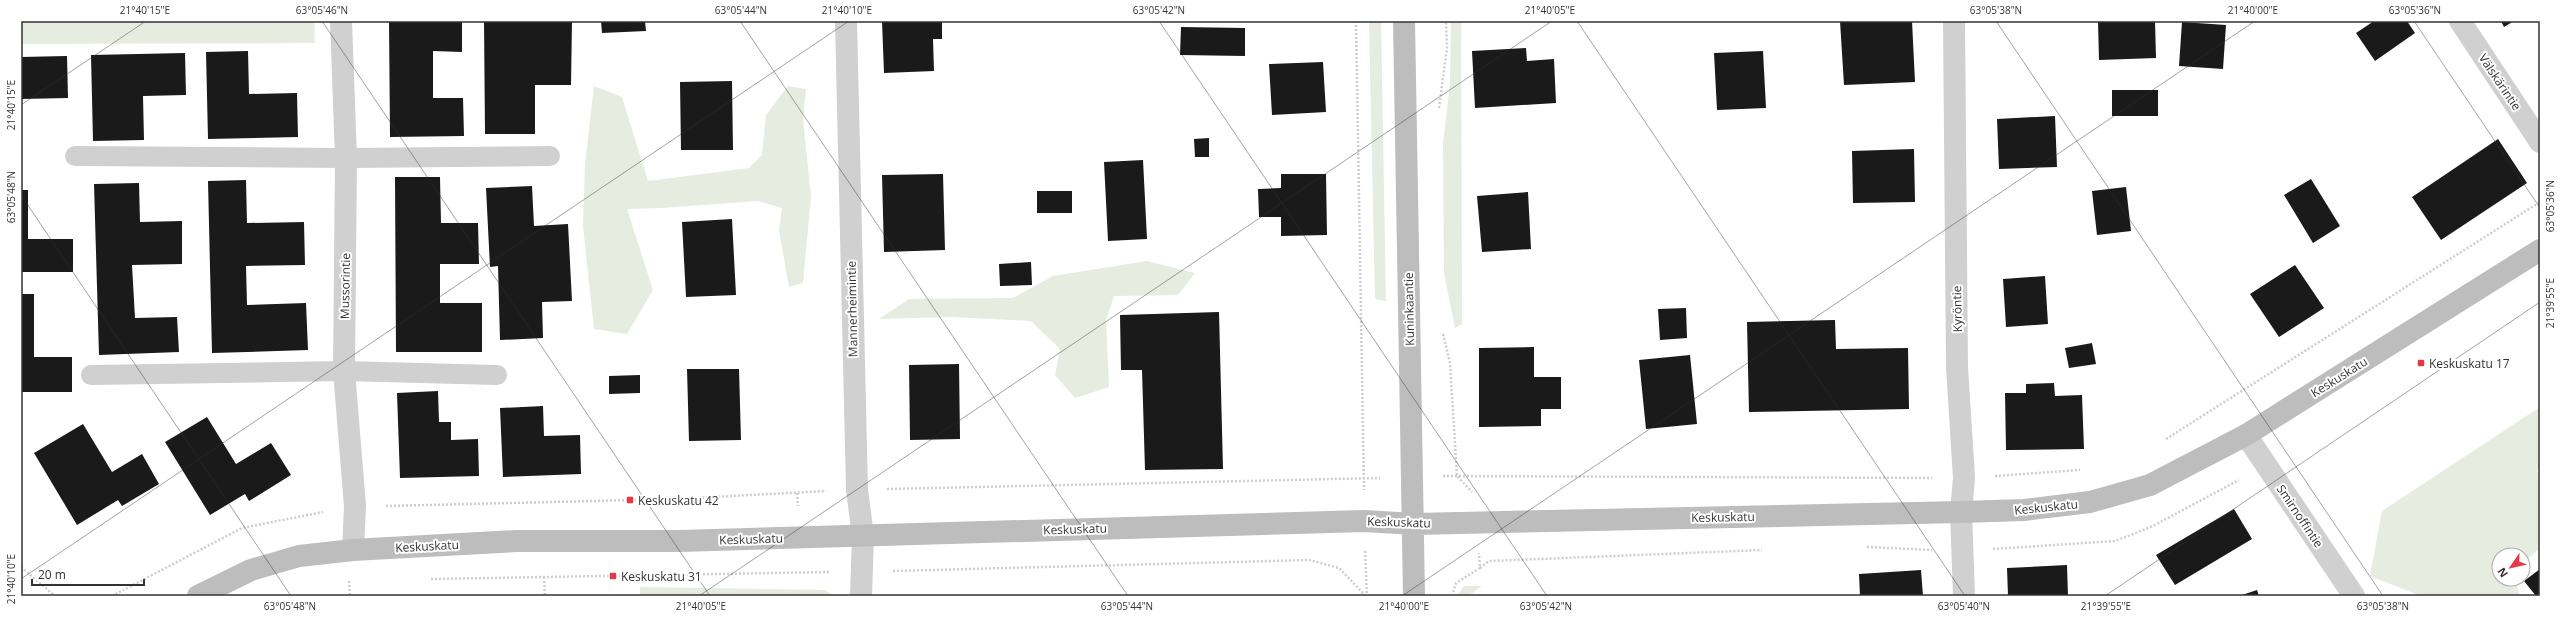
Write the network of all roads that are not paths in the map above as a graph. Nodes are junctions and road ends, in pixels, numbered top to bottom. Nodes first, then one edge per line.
1 (341, 21) edge
2 (846, 21) edge
3 (1404, 21) edge
4 (1954, 21) edge
5 (2460, 21) edge
6 (2540, 142) edge
7 (75, 156) dead end
8 (550, 156) dead end
9 (346, 158) junction
10 (2540, 250) edge
11 (344, 371) junction
12 (91, 375) dead end
13 (497, 375) dead end
14 (2246, 435) junction
15 (1961, 512) junction
16 (1415, 524) junction
17 (862, 536) junction
18 (353, 550) junction
19 (198, 596) edge
20 (860, 596) edge
21 (1414, 596) edge
22 (1964, 596) edge
23 (2354, 596) edge

1 - 9 street, Mussorintie
2 - 17 street, Mannerheimintie
3 - 16 street, Kuninkaantie
4 - 15 street, Kyröntie
5 - 6 street, Välskärintie
7 - 9 lane
8 - 9 lane
9 - 11 street, Mussorintie
10 - 14 street, Keskuskatu
11 - 12 lane
11 - 13 lane
11 - 18 street, Mussorintie
14 - 15 street, Keskuskatu
14 - 23 street, Smirnoffintie
15 - 16 street, Keskuskatu
15 - 22 street, Kyröntie
16 - 17 street, Keskuskatu
16 - 21 street, Kuninkaantie
17 - 18 street, Keskuskatu
17 - 20 street, Mannerheimintie
18 - 19 street, Keskuskatu

